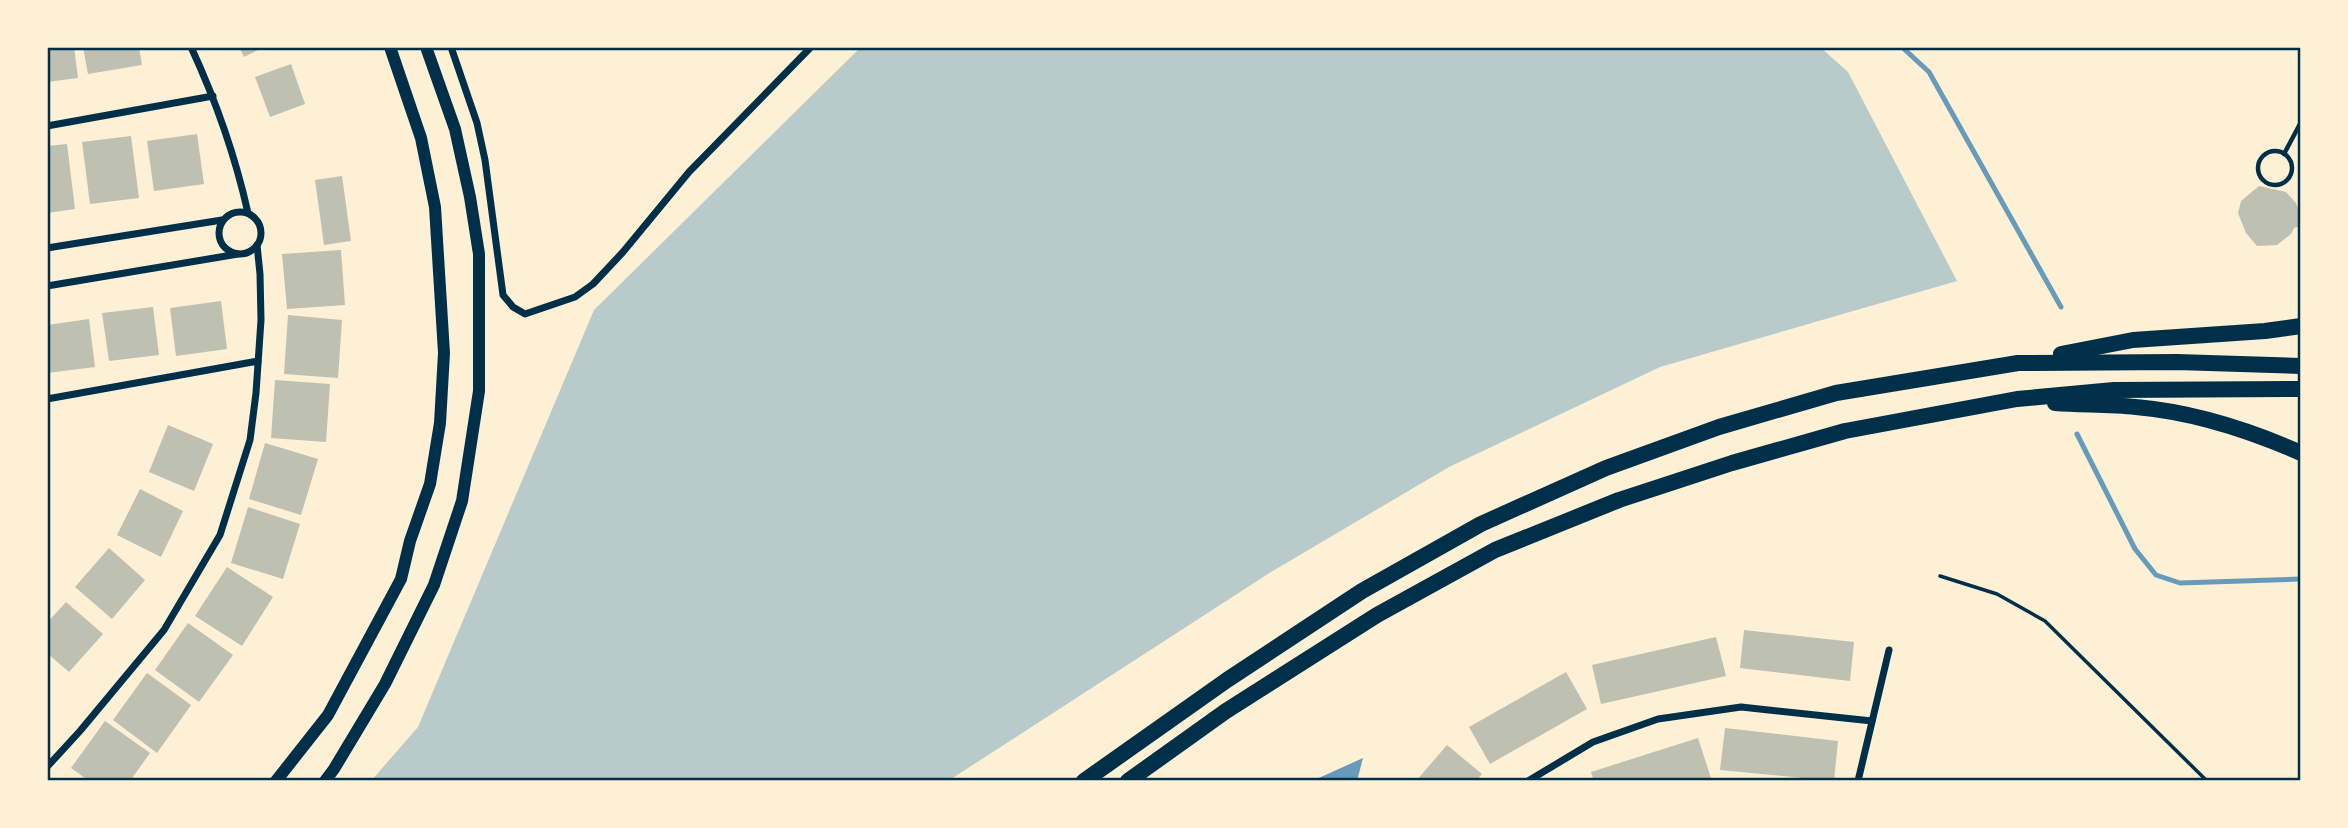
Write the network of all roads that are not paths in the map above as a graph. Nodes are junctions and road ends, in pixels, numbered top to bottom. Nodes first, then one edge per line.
1 (191, 47) edge
2 (390, 47) edge
3 (426, 47) edge
4 (451, 47) edge
5 (811, 47) edge
6 (214, 96) junction
7 (2301, 122) edge
8 (47, 126) edge
9 (2284, 154) junction
10 (2292, 167) junction
11 (2301, 167) edge
12 (248, 213) junction
13 (222, 220) junction
14 (257, 245) junction
15 (47, 248) edge
16 (238, 254) junction
17 (47, 286) edge
18 (2301, 326) edge
19 (258, 360) junction
20 (2018, 363) junction
21 (2301, 366) edge
22 (2301, 389) edge
23 (47, 399) edge
24 (2017, 399) junction
25 (2301, 453) edge
26 (1889, 650) dead end
27 (1872, 721) junction
28 (47, 767) edge
29 (276, 781) edge
30 (325, 781) edge
31 (1084, 781) edge
32 (1128, 781) edge
33 (1528, 781) edge
34 (1858, 781) edge

1 - 6 street
2 - 29 main road
3 - 30 main road
4 - 5 street
6 - 8 street
6 - 12 street
7 - 9 lane
9 - 10 lane
9 - 10 lane
10 - 11 lane
12 - 13 street
12 - 14 street
13 - 15 street
13 - 16 street
14 - 16 street
14 - 19 street
16 - 17 street
18 - 20 highway
19 - 23 street
19 - 28 street
20 - 21 highway
20 - 31 highway
22 - 24 highway
24 - 25 highway
24 - 32 highway
26 - 27 street
27 - 33 street
27 - 34 street

